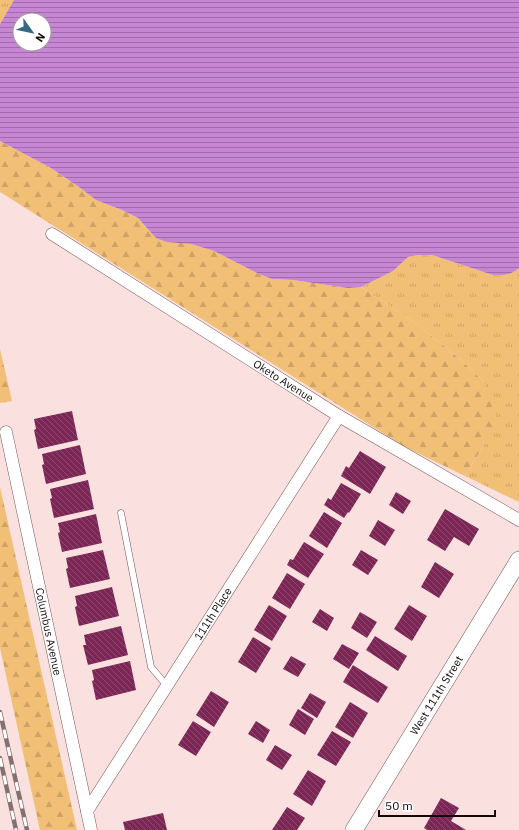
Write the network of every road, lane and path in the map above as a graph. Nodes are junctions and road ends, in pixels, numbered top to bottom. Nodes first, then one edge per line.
1 (52, 234) dead end
2 (338, 416) junction
3 (6, 432) dead end
4 (121, 513) dead end
5 (519, 520) edge
6 (519, 560) edge
7 (167, 686) junction
8 (87, 811) junction
9 (91, 830) edge
10 (354, 830) edge

1 - 2 street, Oketo Avenue
2 - 5 street, Oketo Avenue
2 - 7 street, 111th Place
3 - 8 street, Columbus Avenue
4 - 7 lane
6 - 10 main road, West 111th Street
7 - 8 street, 111th Place
8 - 9 street, Columbus Avenue

